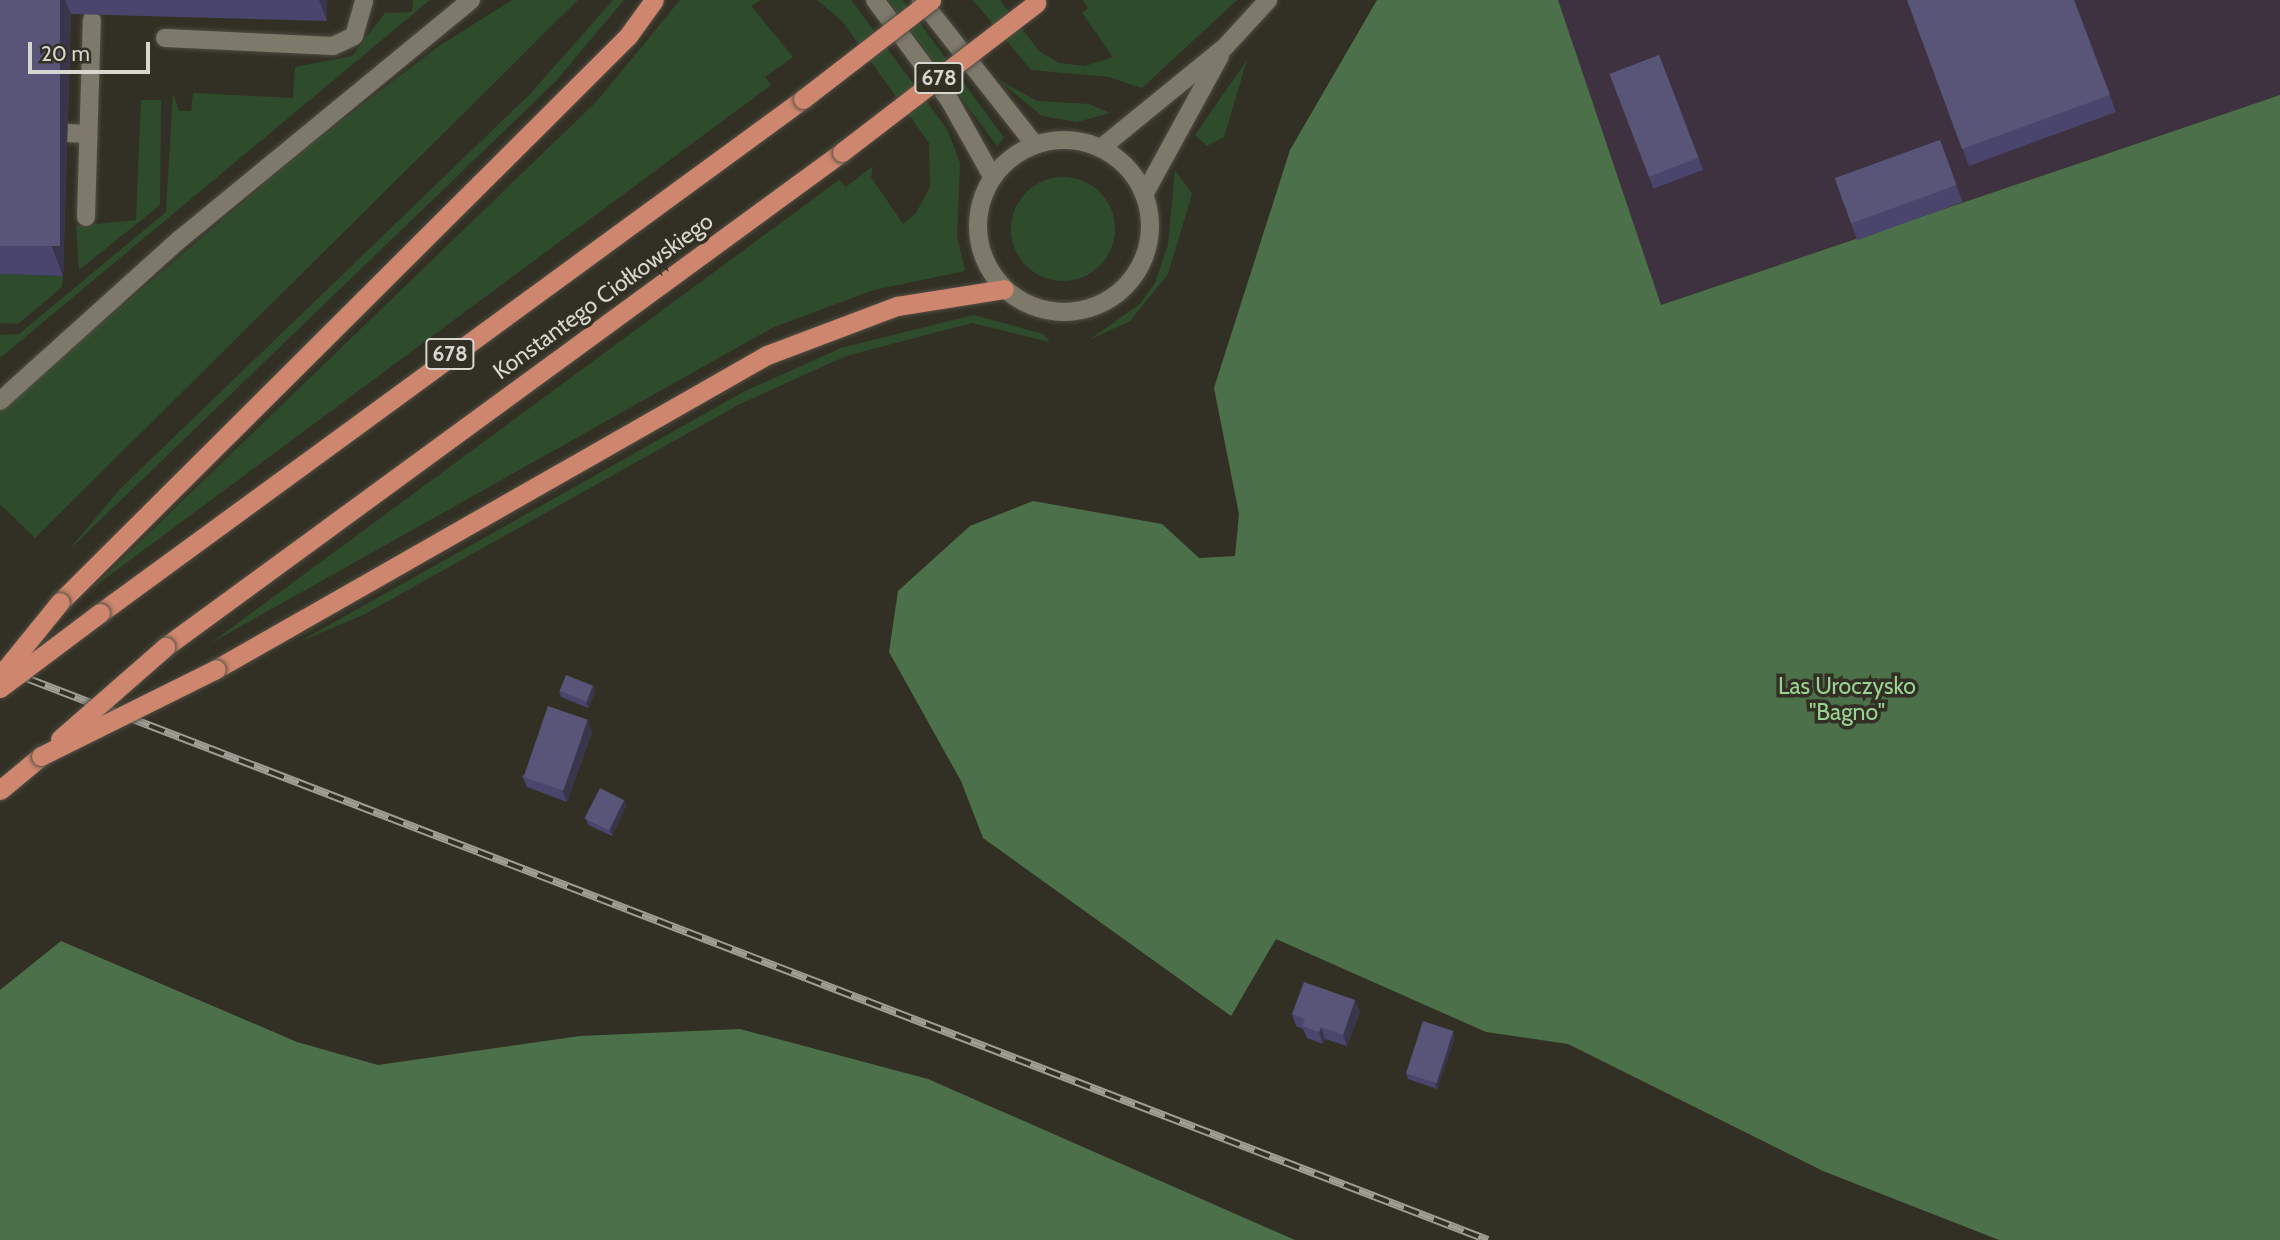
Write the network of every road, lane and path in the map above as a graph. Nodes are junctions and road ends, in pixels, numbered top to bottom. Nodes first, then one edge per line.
1 (364, 0) edge
2 (471, 0) edge
3 (654, 0) edge
4 (875, 0) edge
5 (921, 0) edge
6 (931, 0) edge
7 (1268, 0) edge
8 (1038, 2) edge
9 (92, 20) dead end
10 (164, 38) dead end
11 (1225, 47) junction
12 (67, 133) dead end
13 (88, 134) junction
14 (1035, 145) junction
15 (1101, 148) junction
16 (993, 178) junction
17 (1144, 193) junction
18 (86, 217) dead end
19 (1004, 289) junction
20 (0, 401) edge
21 (0, 676) edge
22 (0, 688) edge
23 (41, 756) junction
24 (0, 790) edge

1 - 10 street
2 - 20 street
3 - 21 highway, bridge
4 - 16 street
5 - 14 street
6 - 22 highway, Konstantego Ciołkowskiego / 678, bridge
7 - 11 street
8 - 23 highway, Konstantego Ciołkowskiego / 678, bridge
9 - 13 street
11 - 15 street
11 - 17 street
12 - 13 street
13 - 18 street
14 - 15 street
14 - 16 street
15 - 17 street
16 - 19 street
17 - 19 street
19 - 23 highway, bridge
23 - 24 highway, Konstantego Ciołkowskiego / 678

